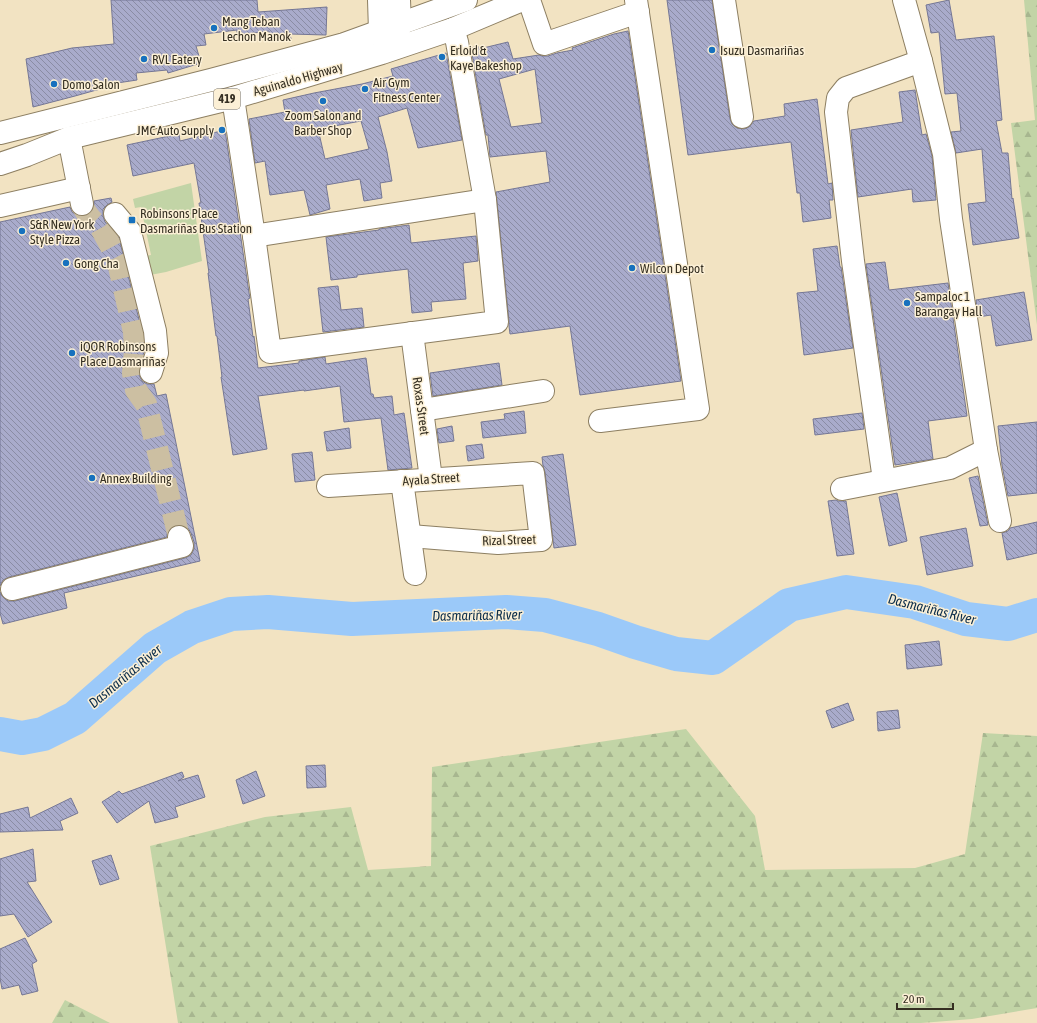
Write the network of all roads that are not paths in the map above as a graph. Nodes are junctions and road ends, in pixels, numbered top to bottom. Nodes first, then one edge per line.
1 (379, 0) edge
2 (399, 0) edge
3 (466, 0) edge
4 (522, 0) edge
5 (529, 0) edge
6 (724, 0) edge
7 (904, 0) edge
8 (637, 6) edge
9 (390, 28) junction
10 (453, 29) junction
11 (394, 50) junction
12 (921, 61) junction
13 (233, 98) junction
14 (78, 113) junction
15 (742, 116) dead end
16 (0, 133) edge
17 (69, 138) junction
18 (0, 164) edge
19 (485, 200) junction
20 (0, 206) edge
21 (115, 214) tunnel mouth
22 (254, 236) junction
23 (412, 333) junction
24 (151, 372) dead end
25 (544, 391) dead end
26 (422, 410) junction
27 (600, 421) dead end
28 (986, 450) junction
29 (533, 473) joint
30 (431, 479) junction
31 (884, 480) junction
32 (402, 481) junction
33 (328, 486) dead end
34 (842, 489) dead end
35 (1000, 521) dead end
36 (410, 536) junction
37 (179, 537) dead end
38 (415, 574) dead end
39 (12, 589) dead end

1 - 9 street
2 - 9 street
3 - 9 street, Aguinaldo Highway / 419
4 - 10 street, Aguinaldo Highway / 419
5 - 8 street
6 - 15 street
7 - 12 street
8 - 27 street
9 - 11 street
9 - 14 street, Aguinaldo Highway / 419
10 - 11 street, Aguinaldo Highway / 419
10 - 19 street
11 - 13 street, Aguinaldo Highway / 419
12 - 28 street
12 - 31 street
13 - 17 street, Aguinaldo Highway / 419
13 - 22 street
14 - 16 street, Aguinaldo Highway / 419
14 - 17 street
17 - 18 street, Aguinaldo Highway / 419
17 - 20 street
19 - 22 street
19 - 23 street
21 - 24 street
22 - 23 street
23 - 26 street, Roxas Street
25 - 26 street
26 - 30 street, Roxas Street
28 - 31 street
28 - 35 street
29 - 30 street, Ayala Street
29 - 36 street, Rizal Street
30 - 32 street, Ayala Street
31 - 34 street
32 - 33 street, Ayala Street
32 - 36 street
36 - 38 street
37 - 39 street

